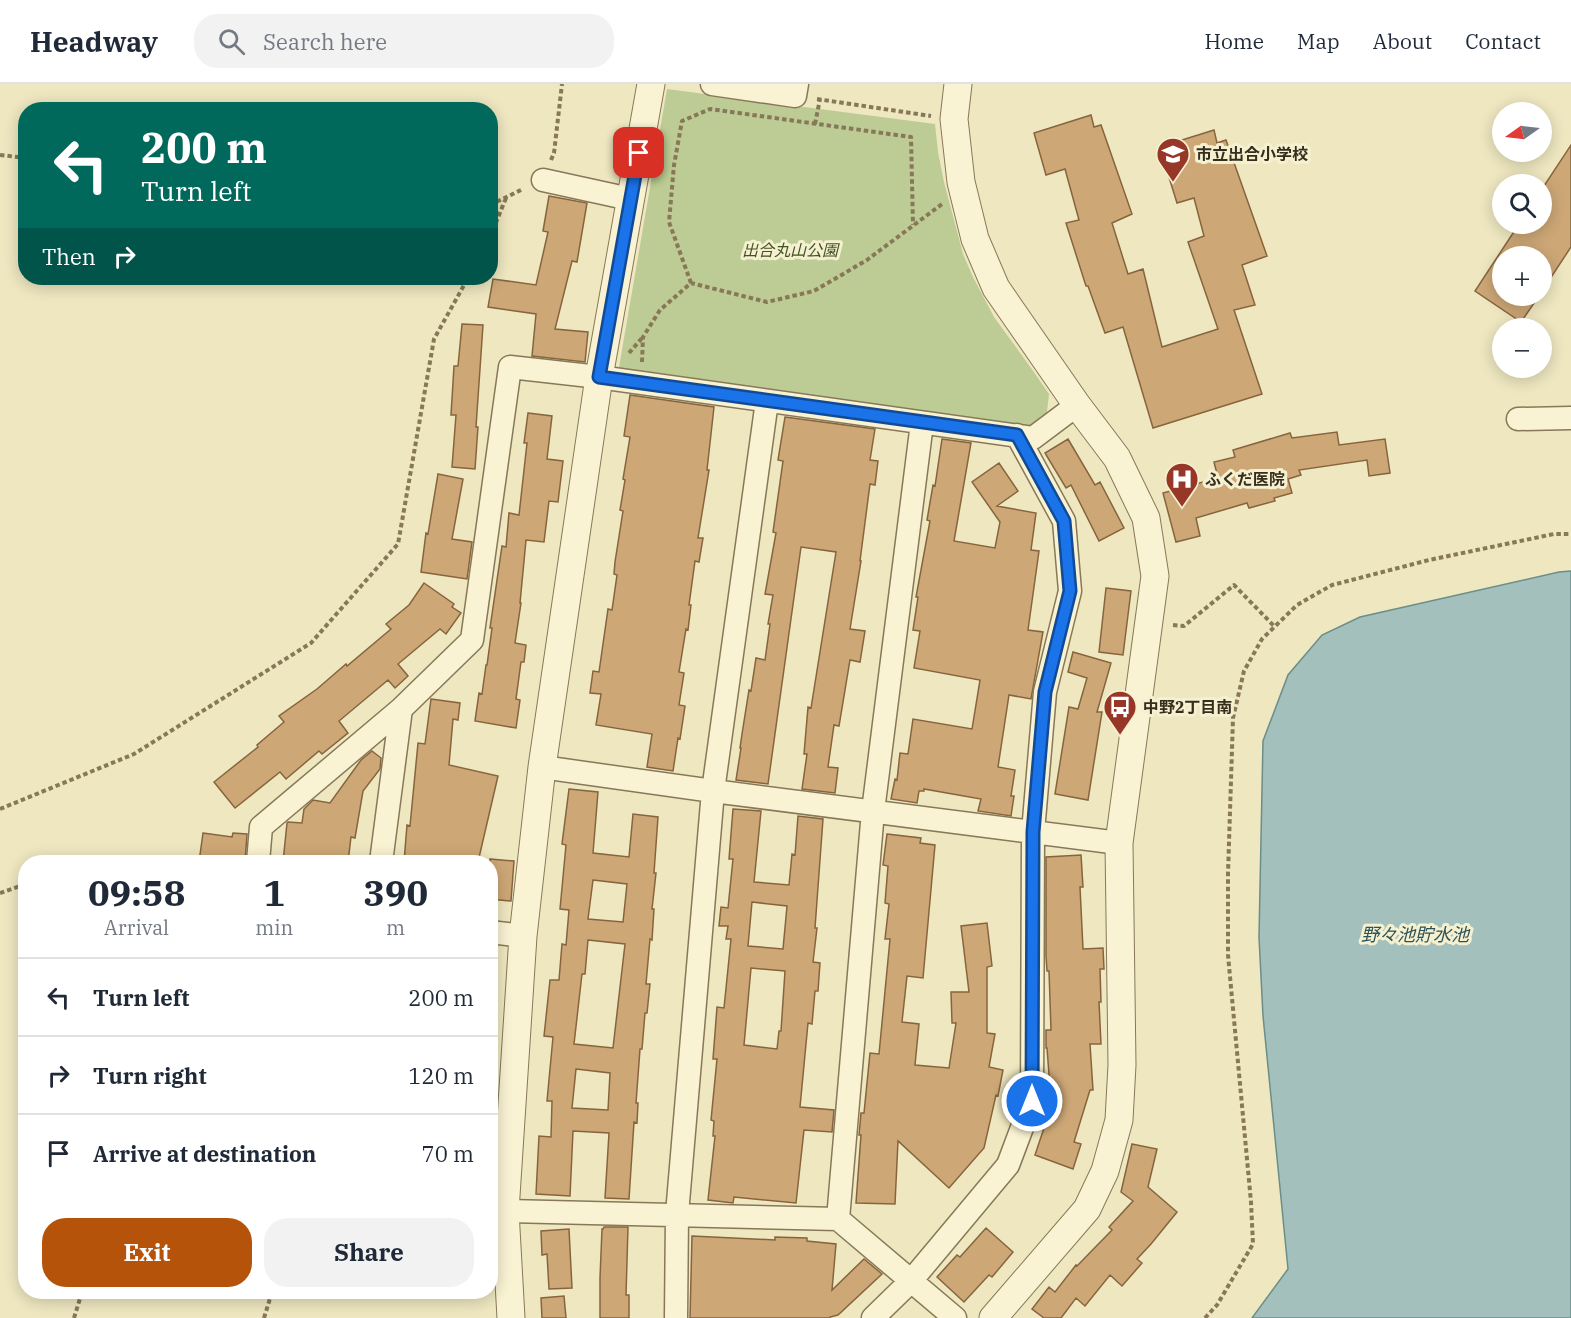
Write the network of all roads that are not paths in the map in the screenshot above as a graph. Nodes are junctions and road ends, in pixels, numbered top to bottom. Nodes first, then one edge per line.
1 (651, 84) edge
2 (712, 84) edge
3 (958, 84) edge
4 (796, 90) edge
5 (543, 180) road end
6 (630, 199) junction
7 (599, 377) junction
8 (767, 401) junction
9 (1077, 405) junction
10 (1571, 418) edge
11 (1518, 419) dead end
12 (922, 423) junction
13 (1017, 435) junction
14 (401, 710) junction
15 (542, 767) junction
16 (713, 791) junction
17 (873, 811) junction
18 (1033, 832) junction
19 (1119, 843) junction
20 (259, 855) edge
21 (382, 855) edge
22 (498, 933) edge
23 (523, 936) junction
24 (505, 1210) junction
25 (677, 1214) junction
26 (838, 1219) junction
27 (911, 1281) junction
28 (511, 1318) edge
29 (676, 1318) edge
30 (873, 1318) edge
31 (954, 1318) edge
32 (993, 1318) edge

1 - 6 street
2 - 4 street
3 - 9 street
5 - 6 street
6 - 7 street
7 - 8 street
7 - 14 street
7 - 15 street
8 - 12 street
8 - 16 street
9 - 13 street
9 - 19 street
10 - 11 street
12 - 13 street
12 - 17 street
13 - 18 street
14 - 20 street
14 - 21 street
15 - 16 street
15 - 23 street
16 - 17 street
16 - 25 street
17 - 18 street
17 - 26 street
18 - 19 street
18 - 27 street
19 - 32 street
22 - 23 street
23 - 24 street
24 - 25 street
24 - 28 street
25 - 26 street
25 - 29 street
26 - 27 street
27 - 30 street
27 - 31 street

